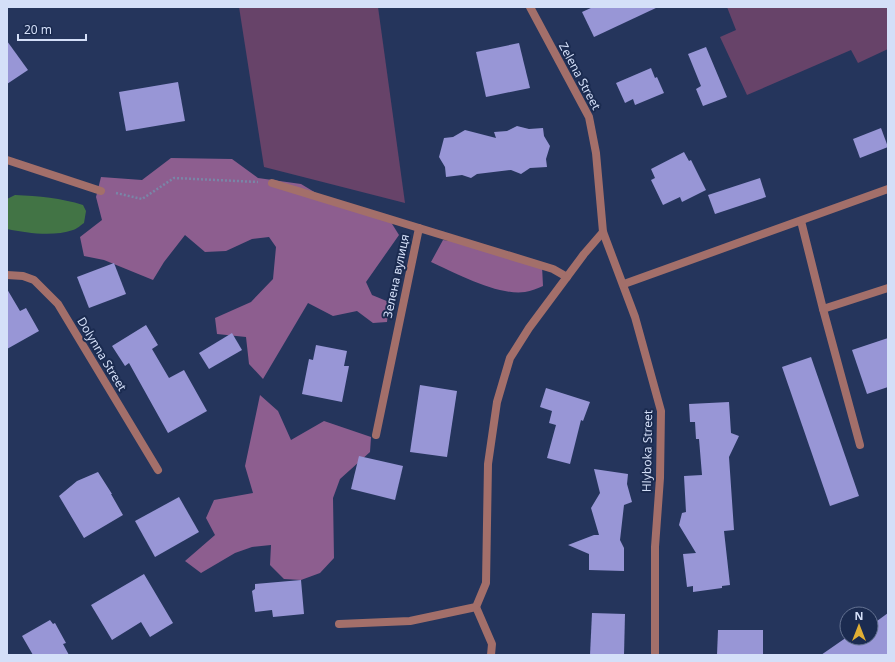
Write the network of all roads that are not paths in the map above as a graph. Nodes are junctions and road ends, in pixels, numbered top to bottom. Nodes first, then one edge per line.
1 (530, 7) edge
2 (7, 160) edge
3 (272, 183) road end
4 (888, 189) edge
5 (102, 191) road end
6 (801, 221) junction
7 (419, 228) junction
8 (603, 232) junction
9 (7, 275) edge
10 (567, 277) junction
11 (624, 284) junction
12 (888, 288) edge
13 (823, 309) junction
14 (376, 436) dead end
15 (860, 445) dead end
16 (158, 470) dead end
17 (476, 607) junction
18 (340, 624) dead end
19 (491, 655) edge
20 (655, 655) edge

1 - 8 street, Zelena Street
2 - 5 street
3 - 7 street
4 - 6 street
6 - 11 street
6 - 13 street
7 - 10 street, Зелена вулиця
7 - 14 street, Зелена вулиця
8 - 10 street
8 - 11 street, Hlyboka Street
9 - 16 street, Dolynna Street
10 - 17 street
11 - 20 street, Hlyboka Street
12 - 13 street
13 - 15 street
17 - 18 street
17 - 19 street

